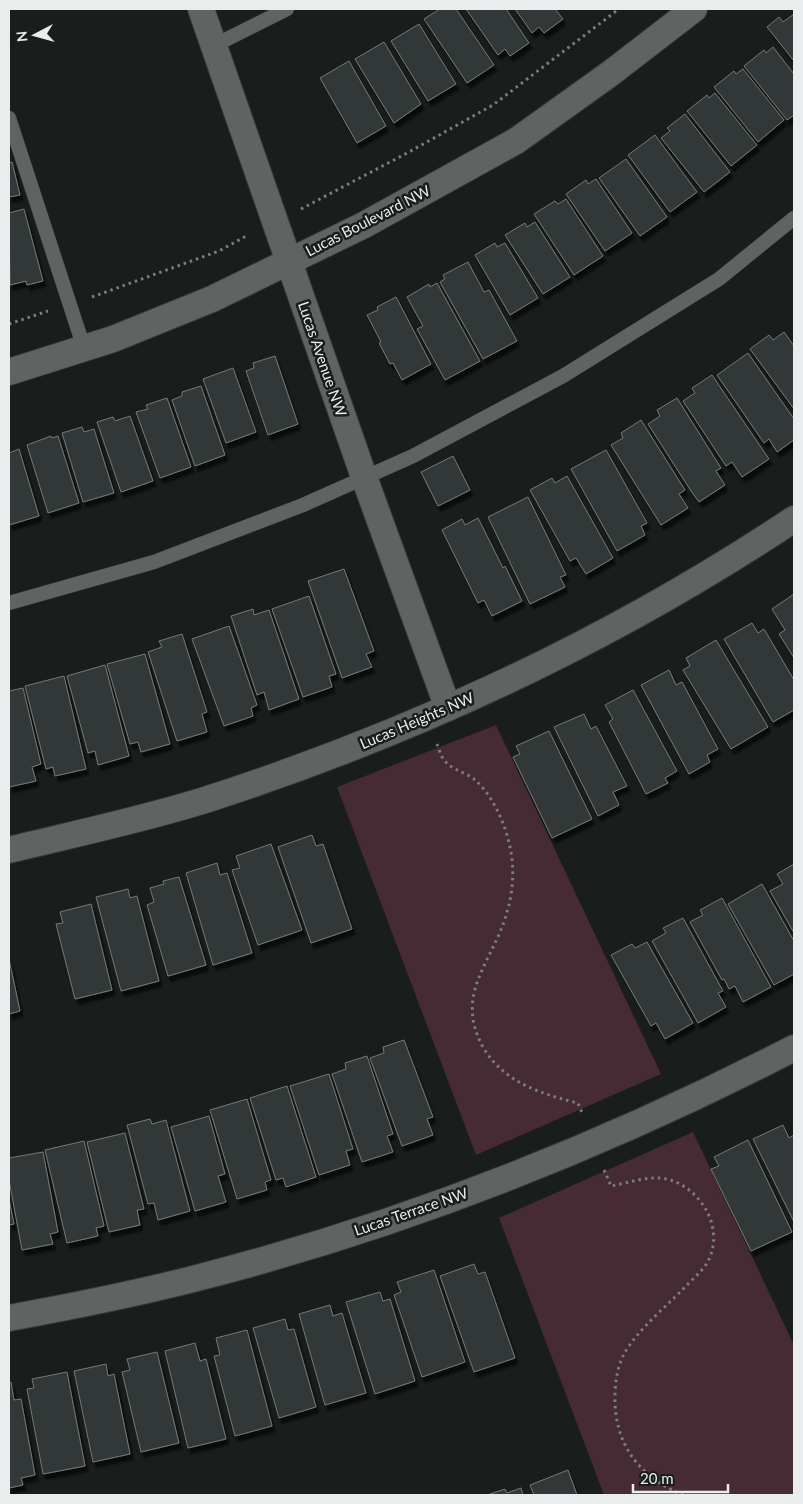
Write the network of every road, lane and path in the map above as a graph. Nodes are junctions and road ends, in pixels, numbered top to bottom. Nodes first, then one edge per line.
1 (201, 9) edge
2 (287, 9) edge
3 (619, 9) edge
4 (694, 9) edge
5 (213, 46) junction
6 (9, 118) edge
7 (11, 133) edge
8 (794, 218) edge
9 (274, 222) junction
10 (288, 261) junction
11 (70, 304) junction
12 (9, 324) edge
13 (84, 348) junction
14 (9, 372) edge
15 (364, 477) junction
16 (794, 518) edge
17 (9, 603) edge
18 (448, 708) junction
19 (9, 850) edge
20 (794, 1048) edge
21 (9, 1318) edge

1 - 5 street, Lucas Avenue NW
2 - 5 lane
3 - 9 path
4 - 10 street, Lucas Boulevard NW
5 - 9 street, Lucas Avenue NW
6 - 7 lane
7 - 11 lane
8 - 15 lane
9 - 10 street, Lucas Avenue NW
9 - 11 path
10 - 13 street, Lucas Boulevard NW
10 - 15 street, Lucas Avenue NW
11 - 12 path
11 - 13 lane
13 - 14 street, Lucas Boulevard NW
15 - 17 lane
15 - 18 street, Lucas Avenue NW
16 - 18 street, Lucas Heights NW
18 - 19 street, Lucas Heights NW
20 - 21 street, Lucas Terrace NW

